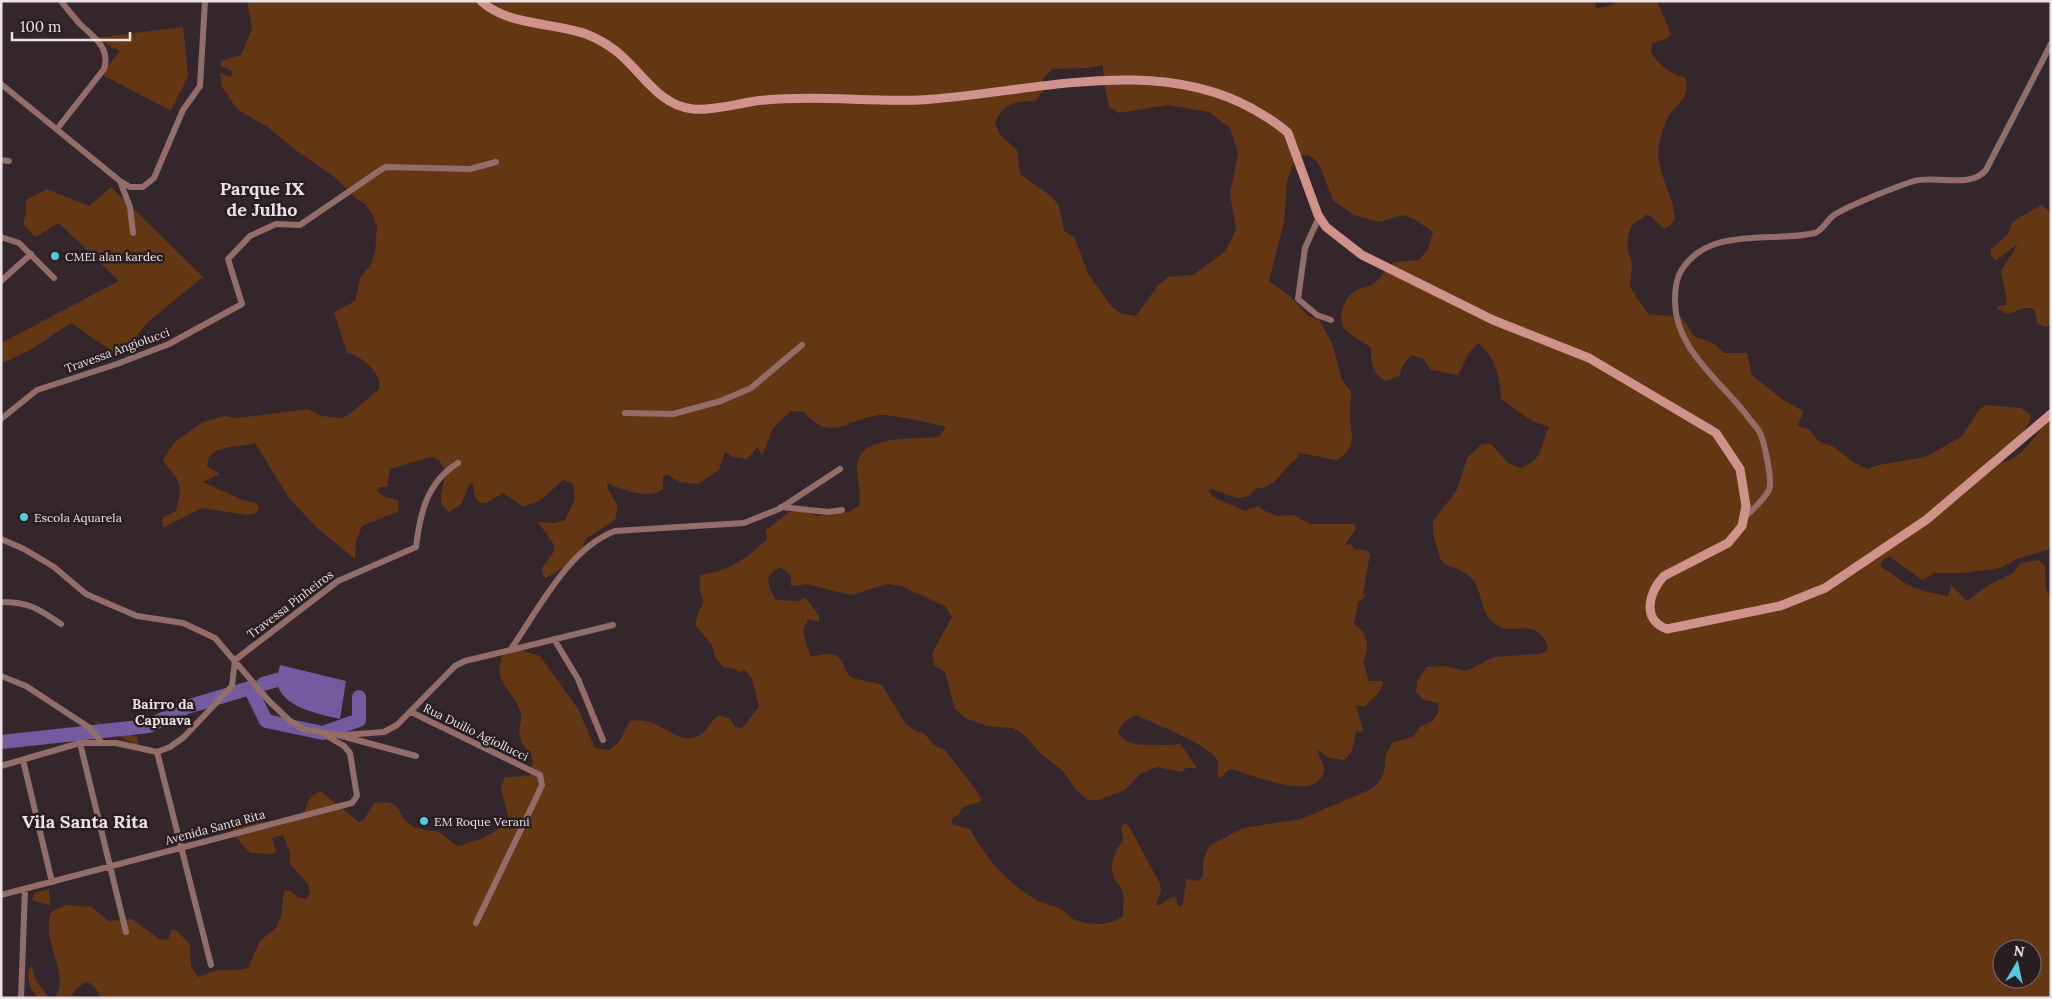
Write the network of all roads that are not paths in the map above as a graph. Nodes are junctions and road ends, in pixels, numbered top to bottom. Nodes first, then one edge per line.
1 (61, 1) edge
2 (205, 1) edge
3 (480, 1) edge
4 (2051, 44) edge
5 (1, 84) edge
6 (57, 129) junction
7 (1, 160) edge
8 (10, 161) dead end
9 (496, 162) dead end
10 (120, 181) junction
11 (1319, 217) junction
12 (133, 233) dead end
13 (1, 237) edge
14 (31, 254) junction
15 (54, 278) dead end
16 (1, 281) edge
17 (1330, 320) dead end
18 (802, 345) dead end
19 (624, 414) dead end
20 (2051, 414) edge
21 (1, 418) edge
22 (458, 463) dead end
23 (840, 469) dead end
24 (781, 507) junction
25 (842, 510) dead end
26 (1744, 518) junction
27 (1, 539) edge
28 (1, 602) edge
29 (61, 624) dead end
30 (613, 625) dead end
31 (554, 639) junction
32 (511, 649) junction
33 (235, 660) junction
34 (1, 676) edge
35 (411, 712) junction
36 (323, 734) junction
37 (338, 736) junction
38 (603, 740) dead end
39 (80, 743) junction
40 (102, 743) junction
41 (157, 752) junction
42 (416, 756) dead end
43 (23, 760) junction
44 (1, 766) edge
45 (179, 848) junction
46 (110, 866) junction
47 (52, 882) junction
48 (25, 889) junction
49 (1, 895) edge
50 (476, 923) dead end
51 (126, 932) dead end
52 (211, 965) dead end
53 (21, 998) edge

1 - 6 street
2 - 10 street
3 - 11 street
4 - 26 street
5 - 6 street
6 - 10 street
7 - 8 street
9 - 21 street, Travessa Angiolucci
10 - 12 street
11 - 17 street
11 - 26 street
13 - 14 street
14 - 15 street
14 - 16 street
18 - 19 street
20 - 26 street
22 - 33 street, Travessa Pinheiros
23 - 24 street
24 - 25 street
24 - 32 street
27 - 33 street
28 - 29 street
30 - 31 street
31 - 32 street
31 - 38 street
32 - 35 street
33 - 36 street
33 - 41 street
34 - 40 street
35 - 37 street
35 - 50 street, Rua Duilio Agiollucci
36 - 37 street
36 - 45 street, Avenida Santa Rita
37 - 42 street
39 - 40 street
39 - 43 street
39 - 46 street
40 - 41 street
41 - 45 street
43 - 44 street
43 - 47 street
45 - 46 street, Avenida Santa Rita
45 - 52 street
46 - 47 street, Avenida Santa Rita
46 - 51 street
47 - 48 street, Avenida Santa Rita
48 - 49 street, Avenida Santa Rita
48 - 53 street

